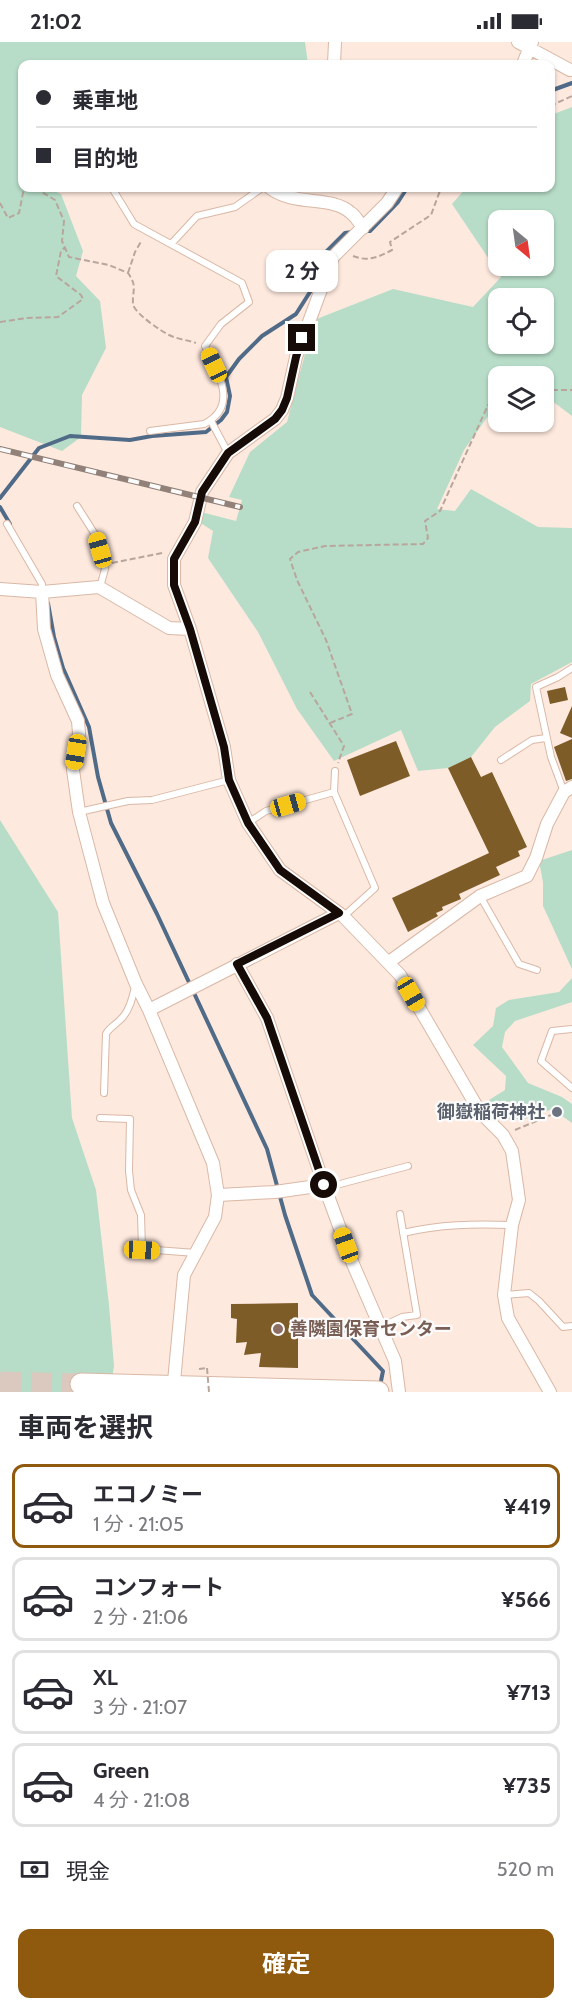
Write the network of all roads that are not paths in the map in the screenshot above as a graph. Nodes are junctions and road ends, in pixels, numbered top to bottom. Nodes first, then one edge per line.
1 (335, 42) edge
2 (518, 42) edge
3 (531, 45) edge
4 (334, 60) edge
5 (525, 60) edge
6 (554, 60) edge
7 (555, 60) edge
8 (570, 70) dead end
9 (114, 192) edge
10 (256, 192) edge
11 (275, 192) edge
12 (394, 192) edge
13 (363, 228) junction
14 (172, 243) junction
15 (211, 421) junction
16 (150, 431) dead end
17 (228, 453) junction
18 (77, 506) dead end
19 (7, 524) dead end
20 (99, 587) junction
21 (0, 589) edge
22 (42, 592) junction
23 (190, 629) junction
24 (572, 668) edge
25 (546, 738) junction
26 (501, 760) dead end
27 (335, 771) road end
28 (229, 780) junction
29 (568, 790) edge
30 (334, 792) junction
31 (79, 812) junction
32 (248, 823) junction
33 (480, 896) junction
34 (341, 915) junction
35 (389, 962) junction
36 (237, 964) junction
37 (537, 970) dead end
38 (136, 984) junction
39 (149, 1010) junction
40 (572, 1029) edge
41 (572, 1088) edge
42 (104, 1093) dead end
43 (100, 1118) dead end
44 (408, 1166) dead end
45 (324, 1187) junction
46 (218, 1195) junction
47 (400, 1214) dead end
48 (512, 1225) junction
49 (403, 1233) junction
50 (196, 1253) junction
51 (504, 1295) junction
52 (572, 1326) edge
53 (381, 1327) junction
54 (81, 1384) tunnel mouth
55 (174, 1389) edge
56 (373, 1392) edge
57 (378, 1392) edge
58 (399, 1392) edge
59 (550, 1392) edge

1 - 4 street
2 - 3 street
3 - 5 street
3 - 6 street
7 - 8 street
9 - 14 lane
10 - 14 lane
11 - 13 street
12 - 13 street
13 - 17 street
14 - 15 lane
15 - 16 lane
15 - 17 lane
17 - 23 street
18 - 20 lane
19 - 22 lane
20 - 22 street
20 - 23 street
21 - 22 street
22 - 31 street
23 - 28 street
24 - 25 lane
25 - 26 lane
25 - 29 lane
27 - 30 lane
28 - 31 lane
28 - 32 street
29 - 33 street
30 - 32 lane
30 - 34 lane
31 - 38 street
32 - 34 street
33 - 35 street
33 - 37 lane
34 - 35 street
34 - 36 street
35 - 48 street
36 - 39 street
36 - 45 street
38 - 39 street
38 - 42 lane
39 - 46 street
40 - 41 lane
43 - 50 lane
44 - 45 lane
45 - 46 street
45 - 53 street
46 - 50 street
47 - 49 lane
48 - 49 lane
48 - 51 street
49 - 53 lane
50 - 55 street
51 - 52 lane
51 - 59 street
53 - 58 street
54 - 55 highway
55 - 56 highway
56 - 57 highway

